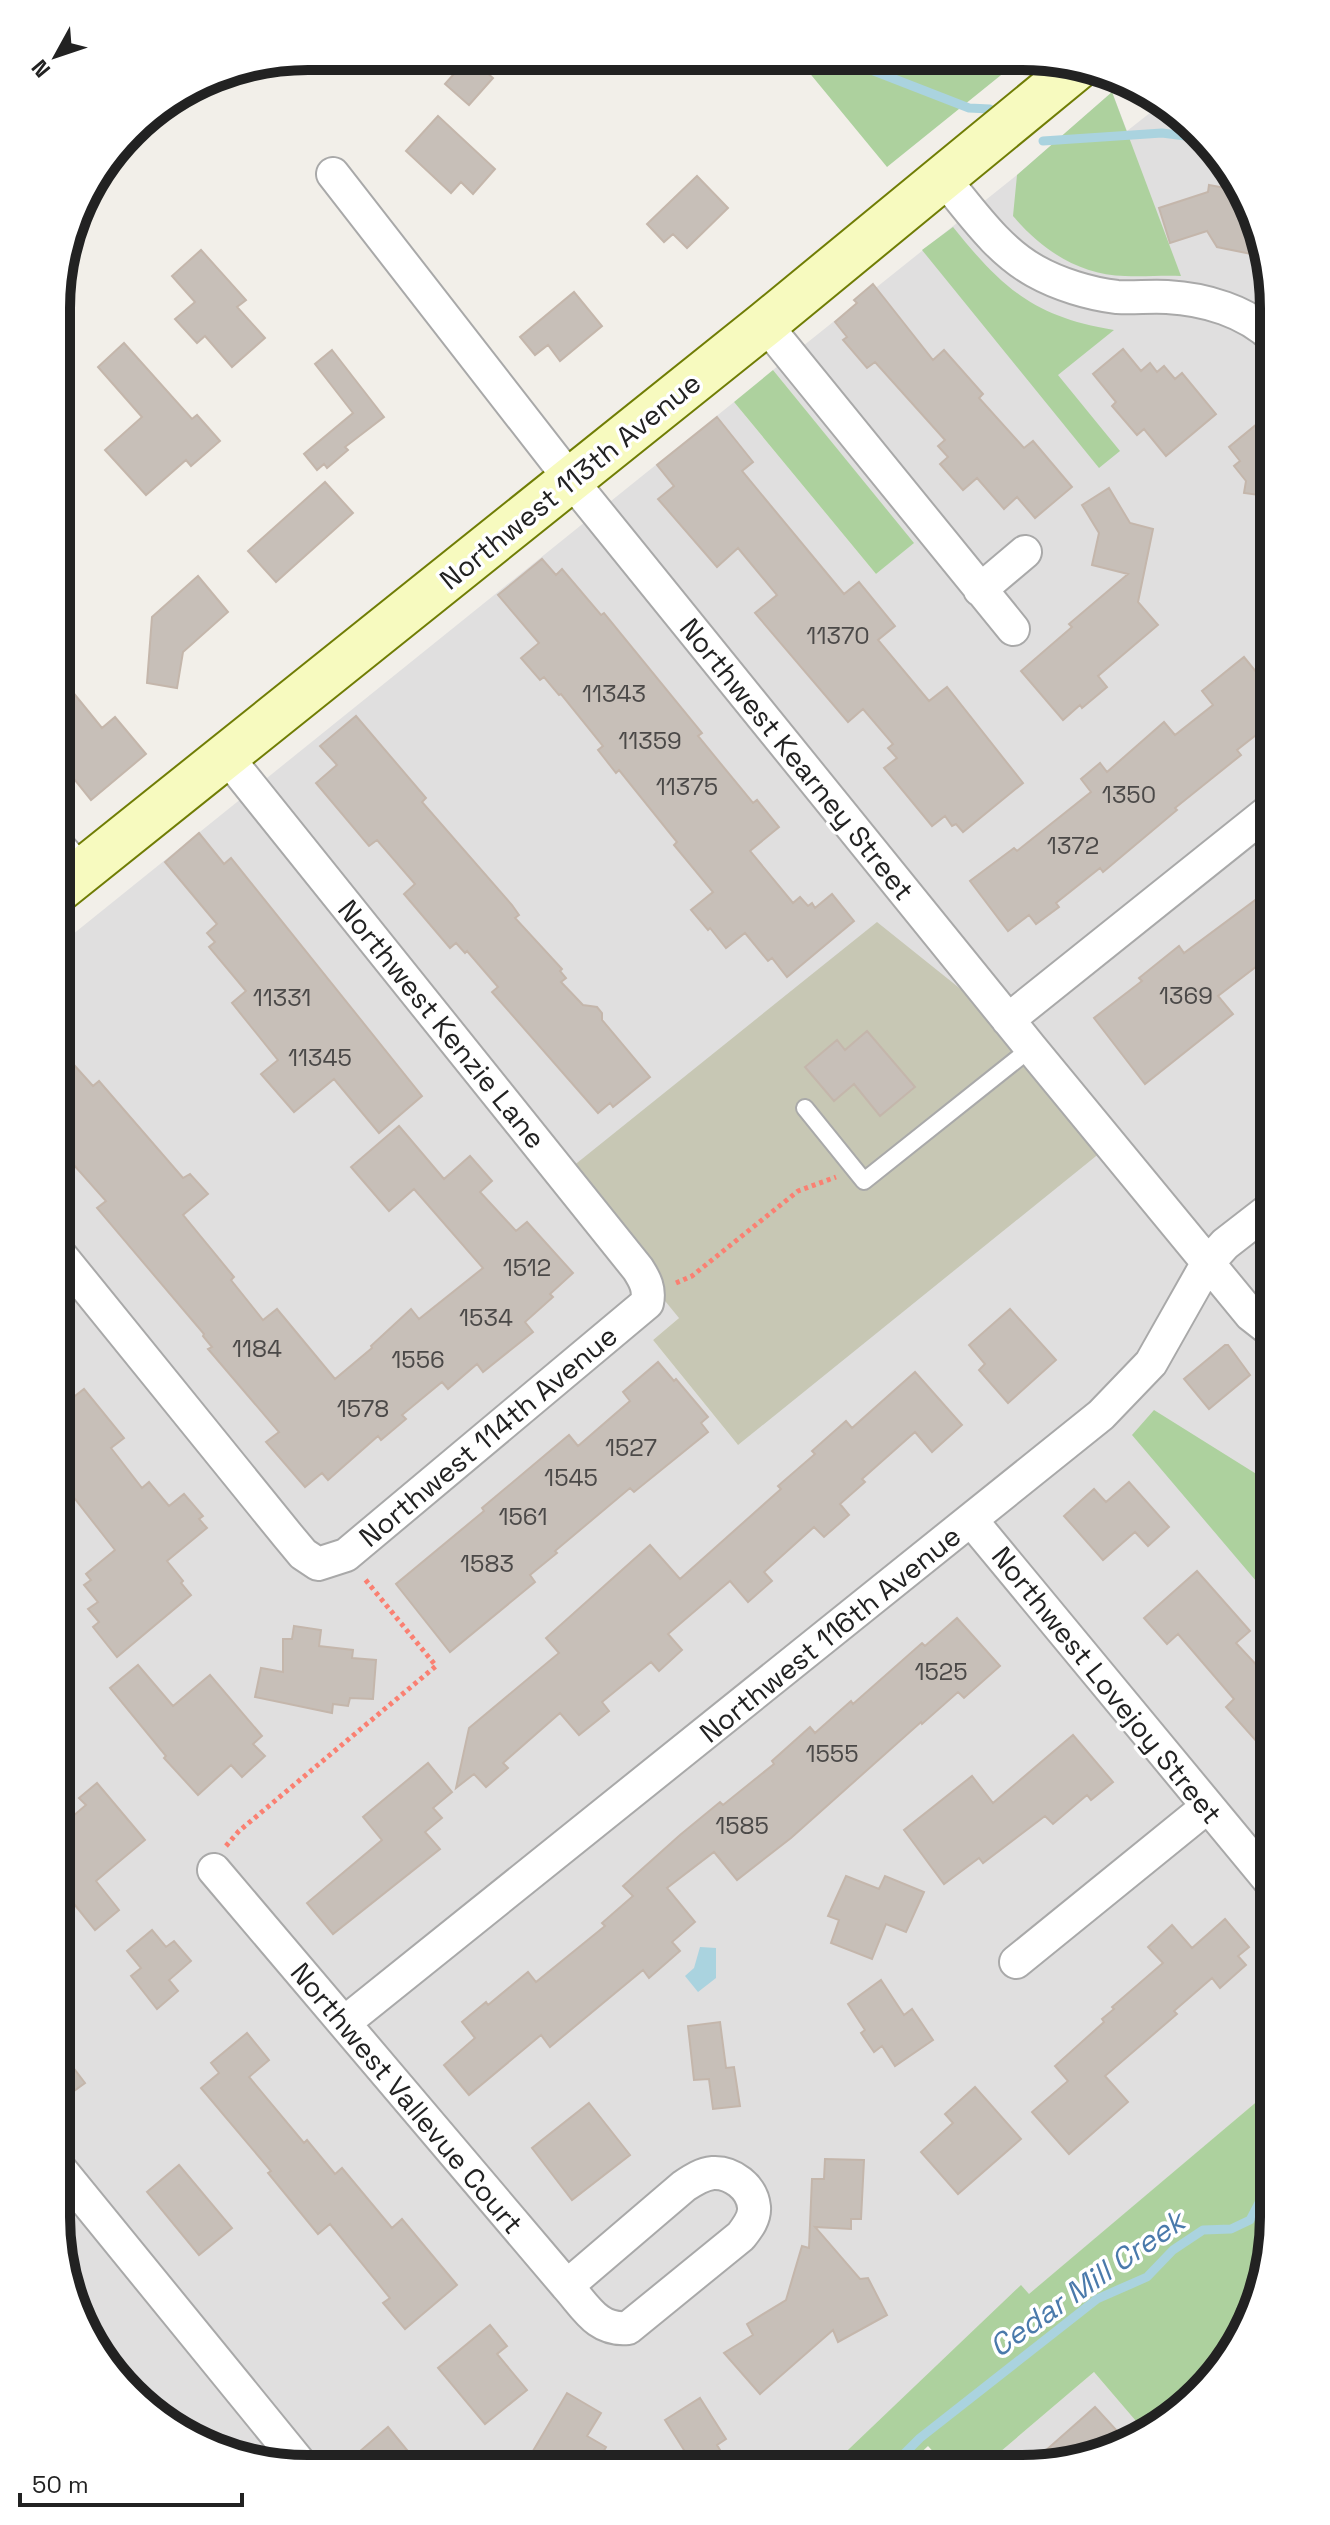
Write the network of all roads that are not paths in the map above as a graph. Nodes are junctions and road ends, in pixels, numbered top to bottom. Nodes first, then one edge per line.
1 (1068, 75) edge
2 (333, 174) dead end
3 (944, 179) junction
4 (765, 324) junction
5 (1260, 327) edge
6 (571, 480) junction
7 (1025, 552) dead end
8 (980, 590) junction
9 (1013, 629) dead end
10 (227, 757) junction
11 (1260, 818) edge
12 (70, 867) edge
13 (1008, 1020) junction
14 (1031, 1048) junction
15 (805, 1108) dead end
16 (1260, 1217) edge
17 (1207, 1264) junction
18 (70, 1267) edge
19 (649, 1295) joint
20 (1259, 1322) edge
21 (971, 1520) junction
22 (1207, 1807) junction
23 (1259, 1869) edge
24 (214, 1870) road end
25 (1016, 1962) dead end
26 (344, 2023) junction
27 (70, 2181) edge
28 (567, 2286) junction
29 (292, 2454) edge

1 - 3 street, Northwest 113th Avenue
2 - 6 street, Northwest Kearney Street
3 - 4 street, Northwest 113th Avenue
3 - 5 street
4 - 6 street, Northwest 113th Avenue
4 - 8 street
6 - 10 street, Northwest 113th Avenue
6 - 13 street, Northwest Kearney Street
7 - 8 street
8 - 9 street
10 - 12 street, Northwest 113th Avenue
10 - 19 street, Northwest Kenzie Lane
11 - 13 street
13 - 14 street, Northwest Kearney Street
14 - 15 lane
14 - 17 street, Northwest Kearney Street
16 - 17 street, Northwest 116th Avenue
17 - 20 street, Northwest Kearney Street
17 - 21 street, Northwest 116th Avenue
18 - 19 street, Northwest 114th Avenue
21 - 22 street, Northwest Lovejoy Street
21 - 26 street, Northwest 116th Avenue
22 - 23 street, Northwest Lovejoy Street
22 - 25 street
24 - 26 street, Northwest Vallevue Court
26 - 28 street, Northwest Vallevue Court
27 - 29 street
28 - 28 street, Northwest Vallevue Court

